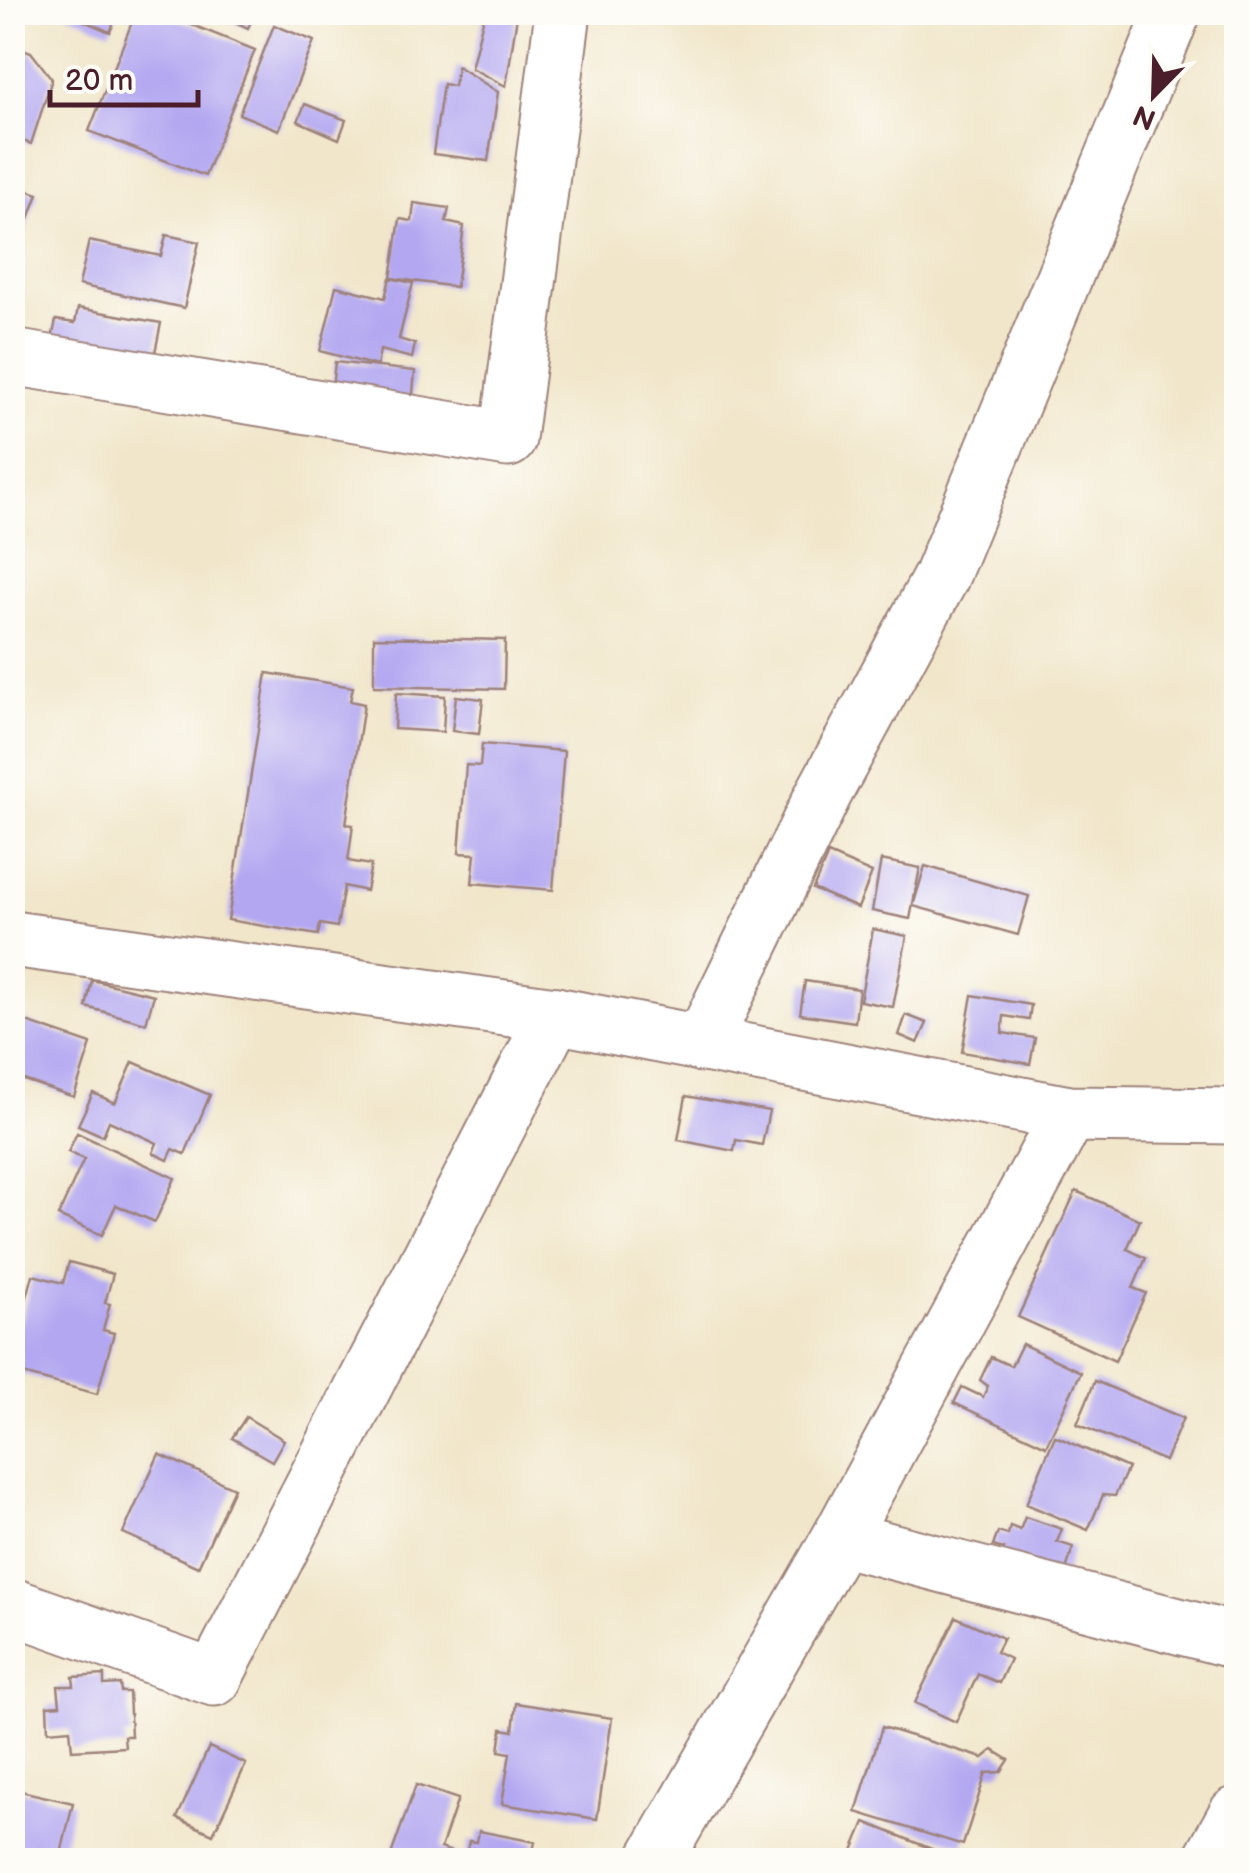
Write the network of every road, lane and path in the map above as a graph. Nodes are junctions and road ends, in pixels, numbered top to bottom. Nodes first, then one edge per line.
1 (563, 12) edge
2 (1172, 12) edge
3 (12, 357) edge
4 (12, 940) edge
5 (555, 1015) junction
6 (702, 1044) junction
7 (1069, 1114) junction
8 (1236, 1116) edge
9 (840, 1538) junction
10 (12, 1606) edge
11 (1236, 1641) edge
12 (1236, 1816) edge
13 (654, 1860) edge
14 (1211, 1860) edge

1 - 3 street
2 - 6 street
4 - 5 street
5 - 6 street
5 - 10 street
6 - 7 street
7 - 8 street
7 - 9 street
9 - 11 street
9 - 13 street
12 - 14 street

